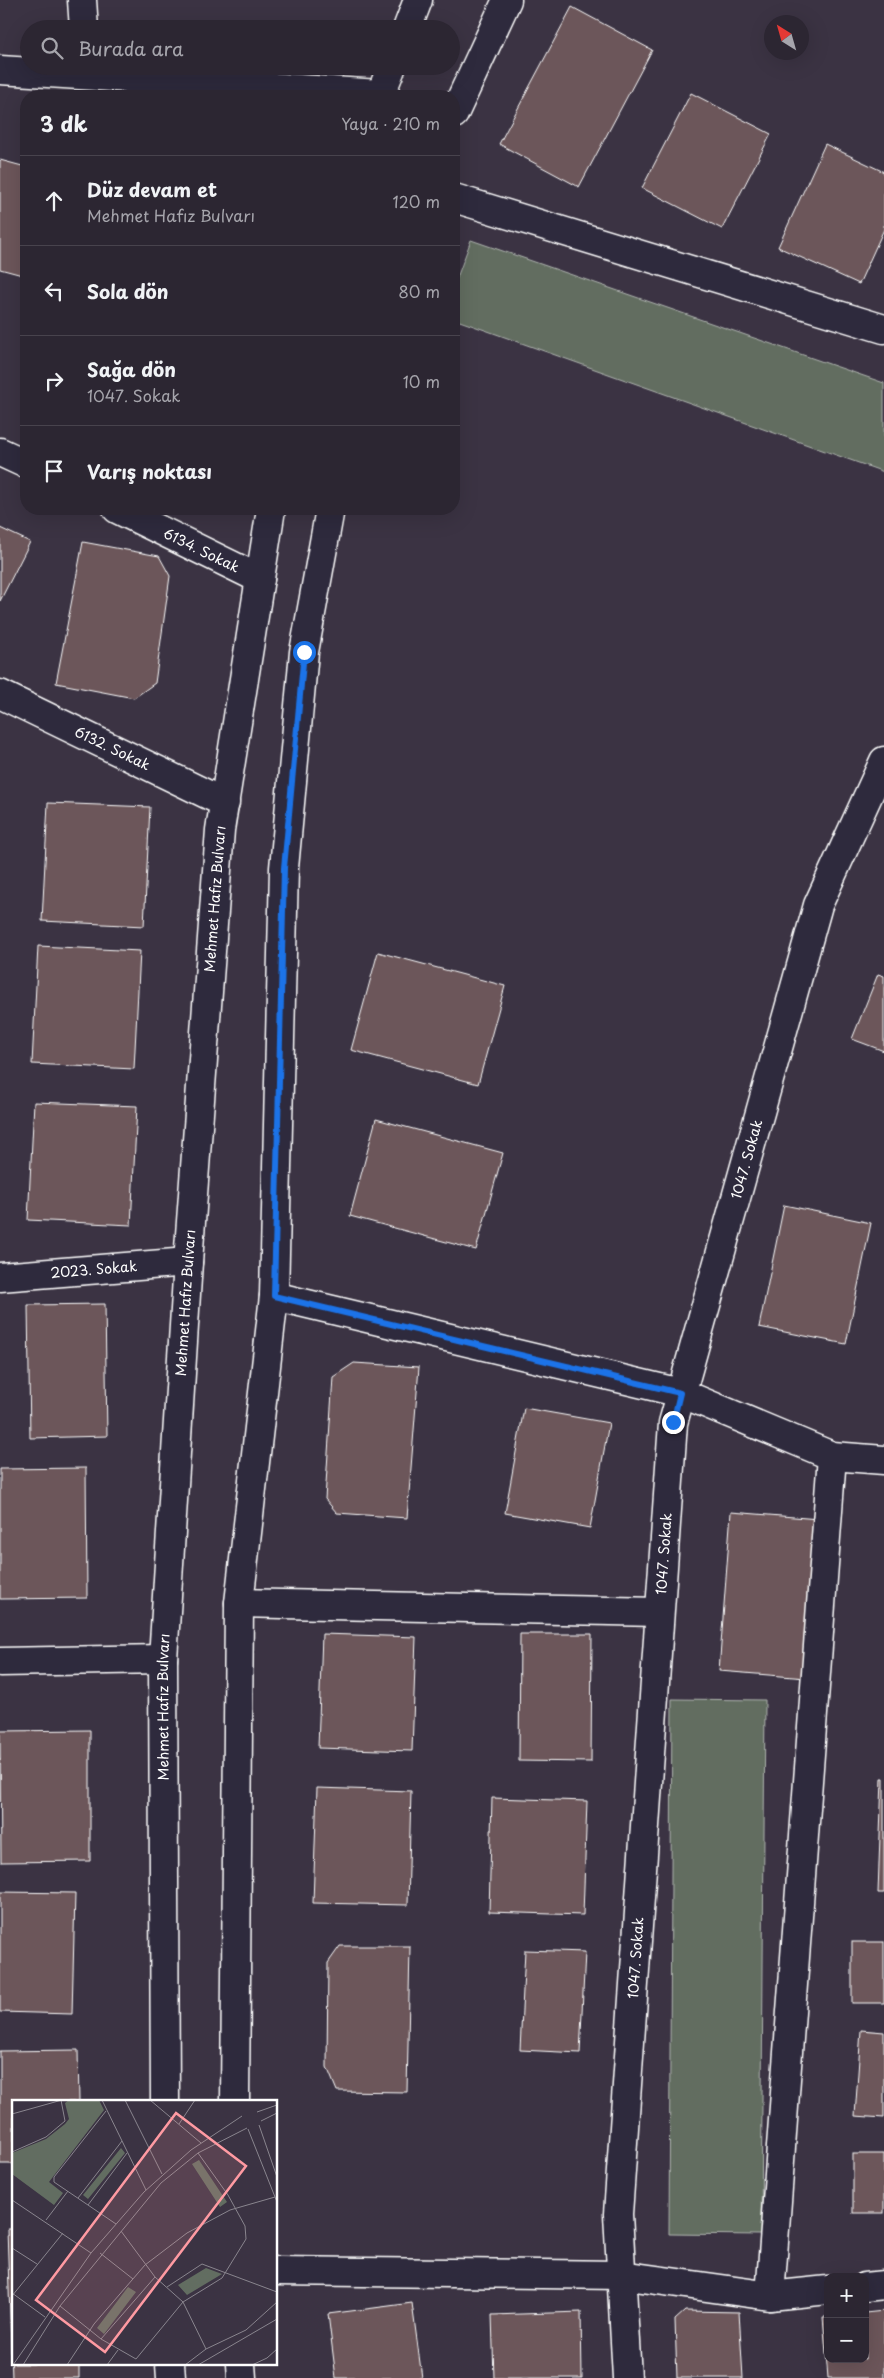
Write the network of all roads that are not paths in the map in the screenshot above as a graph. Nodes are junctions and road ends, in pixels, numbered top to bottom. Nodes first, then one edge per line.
1 (82, 0) edge
2 (418, 0) edge
3 (507, 0) edge
4 (83, 20) edge
5 (410, 20) edge
6 (0, 70) edge
7 (20, 70) edge
8 (145, 75) edge
9 (388, 75) edge
10 (321, 90) edge
11 (382, 90) edge
12 (460, 101) edge
13 (460, 200) edge
14 (884, 329) edge
15 (0, 452) edge
16 (20, 461) edge
17 (129, 515) edge
18 (270, 515) edge
19 (329, 515) edge
20 (260, 578) junction
21 (0, 694) edge
22 (884, 761) edge
23 (225, 803) junction
24 (188, 1262) junction
25 (0, 1277) edge
26 (274, 1296) junction
27 (680, 1393) junction
28 (832, 1456) junction
29 (884, 1460) edge
30 (239, 1603) junction
31 (659, 1612) junction
32 (162, 1659) junction
33 (0, 1662) edge
34 (165, 2100) edge
35 (235, 2100) edge
36 (278, 2271) edge
37 (621, 2275) junction
38 (884, 2285) edge
39 (869, 2286) edge
40 (824, 2290) edge
41 (770, 2296) junction
42 (627, 2378) edge

1 - 4 street
2 - 5 street
3 - 12 street
6 - 7 street
8 - 10 street
9 - 11 street
13 - 14 street
15 - 16 street
17 - 20 street, 6134. Sokak
18 - 20 street, Mehmet Hafız Bulvarı
19 - 26 street
20 - 23 street, Mehmet Hafız Bulvarı
21 - 23 street, 6132. Sokak
22 - 27 street, 1047. Sokak
23 - 24 street, Mehmet Hafız Bulvarı
24 - 25 street, 2023. Sokak
24 - 32 street, Mehmet Hafız Bulvarı
26 - 27 street
26 - 30 street
27 - 28 street
27 - 31 street, 1047. Sokak
28 - 29 street
28 - 41 street
30 - 31 street
30 - 35 street
31 - 37 street, 1047. Sokak
32 - 33 street
32 - 34 street, Mehmet Hafız Bulvarı
36 - 37 street
37 - 41 street
37 - 42 street, 1047. Sokak
38 - 39 street
40 - 41 street

